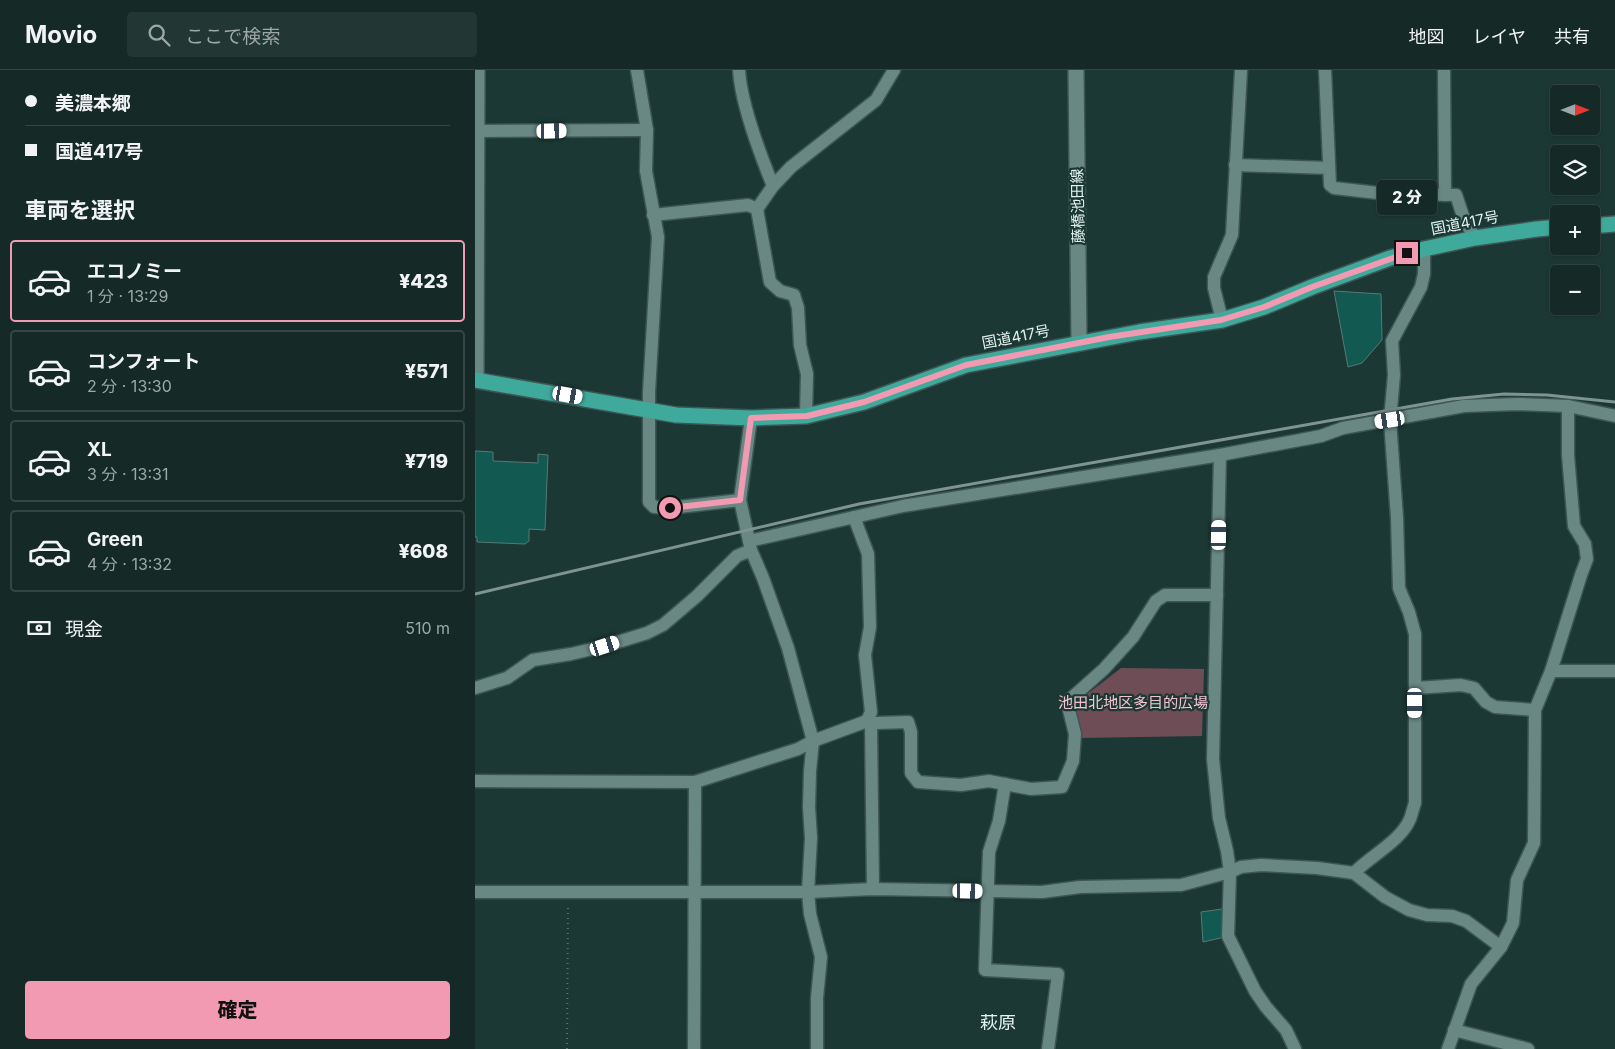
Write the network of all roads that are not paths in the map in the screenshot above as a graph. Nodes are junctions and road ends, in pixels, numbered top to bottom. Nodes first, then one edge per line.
1 (477, 70) edge
2 (637, 70) edge
3 (739, 70) edge
4 (894, 70) edge
5 (1076, 70) edge
6 (1241, 70) edge
7 (1325, 70) edge
8 (1444, 70) edge
9 (647, 130) junction
10 (477, 132) junction
11 (1235, 165) junction
12 (1329, 168) junction
13 (773, 186) junction
14 (1445, 195) junction
15 (757, 209) junction
16 (653, 215) junction
17 (1615, 224) edge
18 (1600, 225) edge
19 (1550, 228) edge
20 (1475, 238) junction
21 (1424, 249) junction
22 (1221, 320) junction
23 (1079, 342) junction
24 (476, 380) edge
25 (1568, 406) junction
26 (648, 410) junction
27 (807, 416) junction
28 (1615, 416) edge
29 (751, 418) junction
30 (1390, 420) junction
31 (1220, 455) junction
32 (740, 500) junction
33 (854, 516) junction
34 (750, 546) junction
35 (1217, 595) junction
36 (1551, 671) junction
37 (1615, 671) edge
38 (475, 688) edge
39 (1415, 688) junction
40 (1535, 710) junction
41 (869, 723) junction
42 (813, 741) junction
43 (475, 781) edge
44 (695, 782) junction
45 (1005, 784) junction
46 (1230, 872) junction
47 (1353, 873) junction
48 (873, 889) junction
49 (475, 892) edge
50 (696, 892) junction
51 (808, 892) junction
52 (987, 892) junction
53 (1501, 947) junction
54 (1454, 1030) junction
55 (694, 1049) edge
56 (817, 1049) edge
57 (1049, 1049) edge
58 (1295, 1049) edge
59 (1448, 1049) edge
60 (1528, 1049) edge

1 - 10 street
2 - 9 street
3 - 13 street
4 - 13 street
5 - 23 street, 藤橋池田線
6 - 11 street
7 - 12 street
8 - 14 street
9 - 10 street
9 - 16 street
10 - 24 street
11 - 12 street
11 - 22 street
12 - 14 street
13 - 15 street
14 - 20 street
15 - 16 street
15 - 27 street
16 - 26 street
17 - 18 highway
19 - 20 highway, 国道417号
20 - 21 highway, 国道417号
21 - 22 highway, 国道417号
21 - 30 street
22 - 23 highway, 国道417号
23 - 27 highway, 国道417号
24 - 26 highway, 国道417号
25 - 28 street
25 - 30 street
25 - 36 street
26 - 29 highway, 国道417号
26 - 32 street
27 - 29 highway, 国道417号
29 - 32 street
30 - 31 street
30 - 39 street
31 - 33 street
31 - 35 street
32 - 34 street
33 - 34 street
33 - 41 street
34 - 38 street
34 - 42 street
35 - 45 street
35 - 46 street
36 - 37 street
36 - 40 street
39 - 40 street
39 - 47 street
40 - 53 street
41 - 42 street
41 - 45 street
41 - 48 street
42 - 44 street
42 - 51 street
43 - 44 street
44 - 50 street
45 - 52 street
46 - 47 street
46 - 52 street
46 - 58 street
47 - 53 street
48 - 51 street
48 - 52 street
49 - 50 street
50 - 51 street
50 - 55 street
51 - 56 street
52 - 57 street
53 - 54 street
54 - 59 street
54 - 60 street

